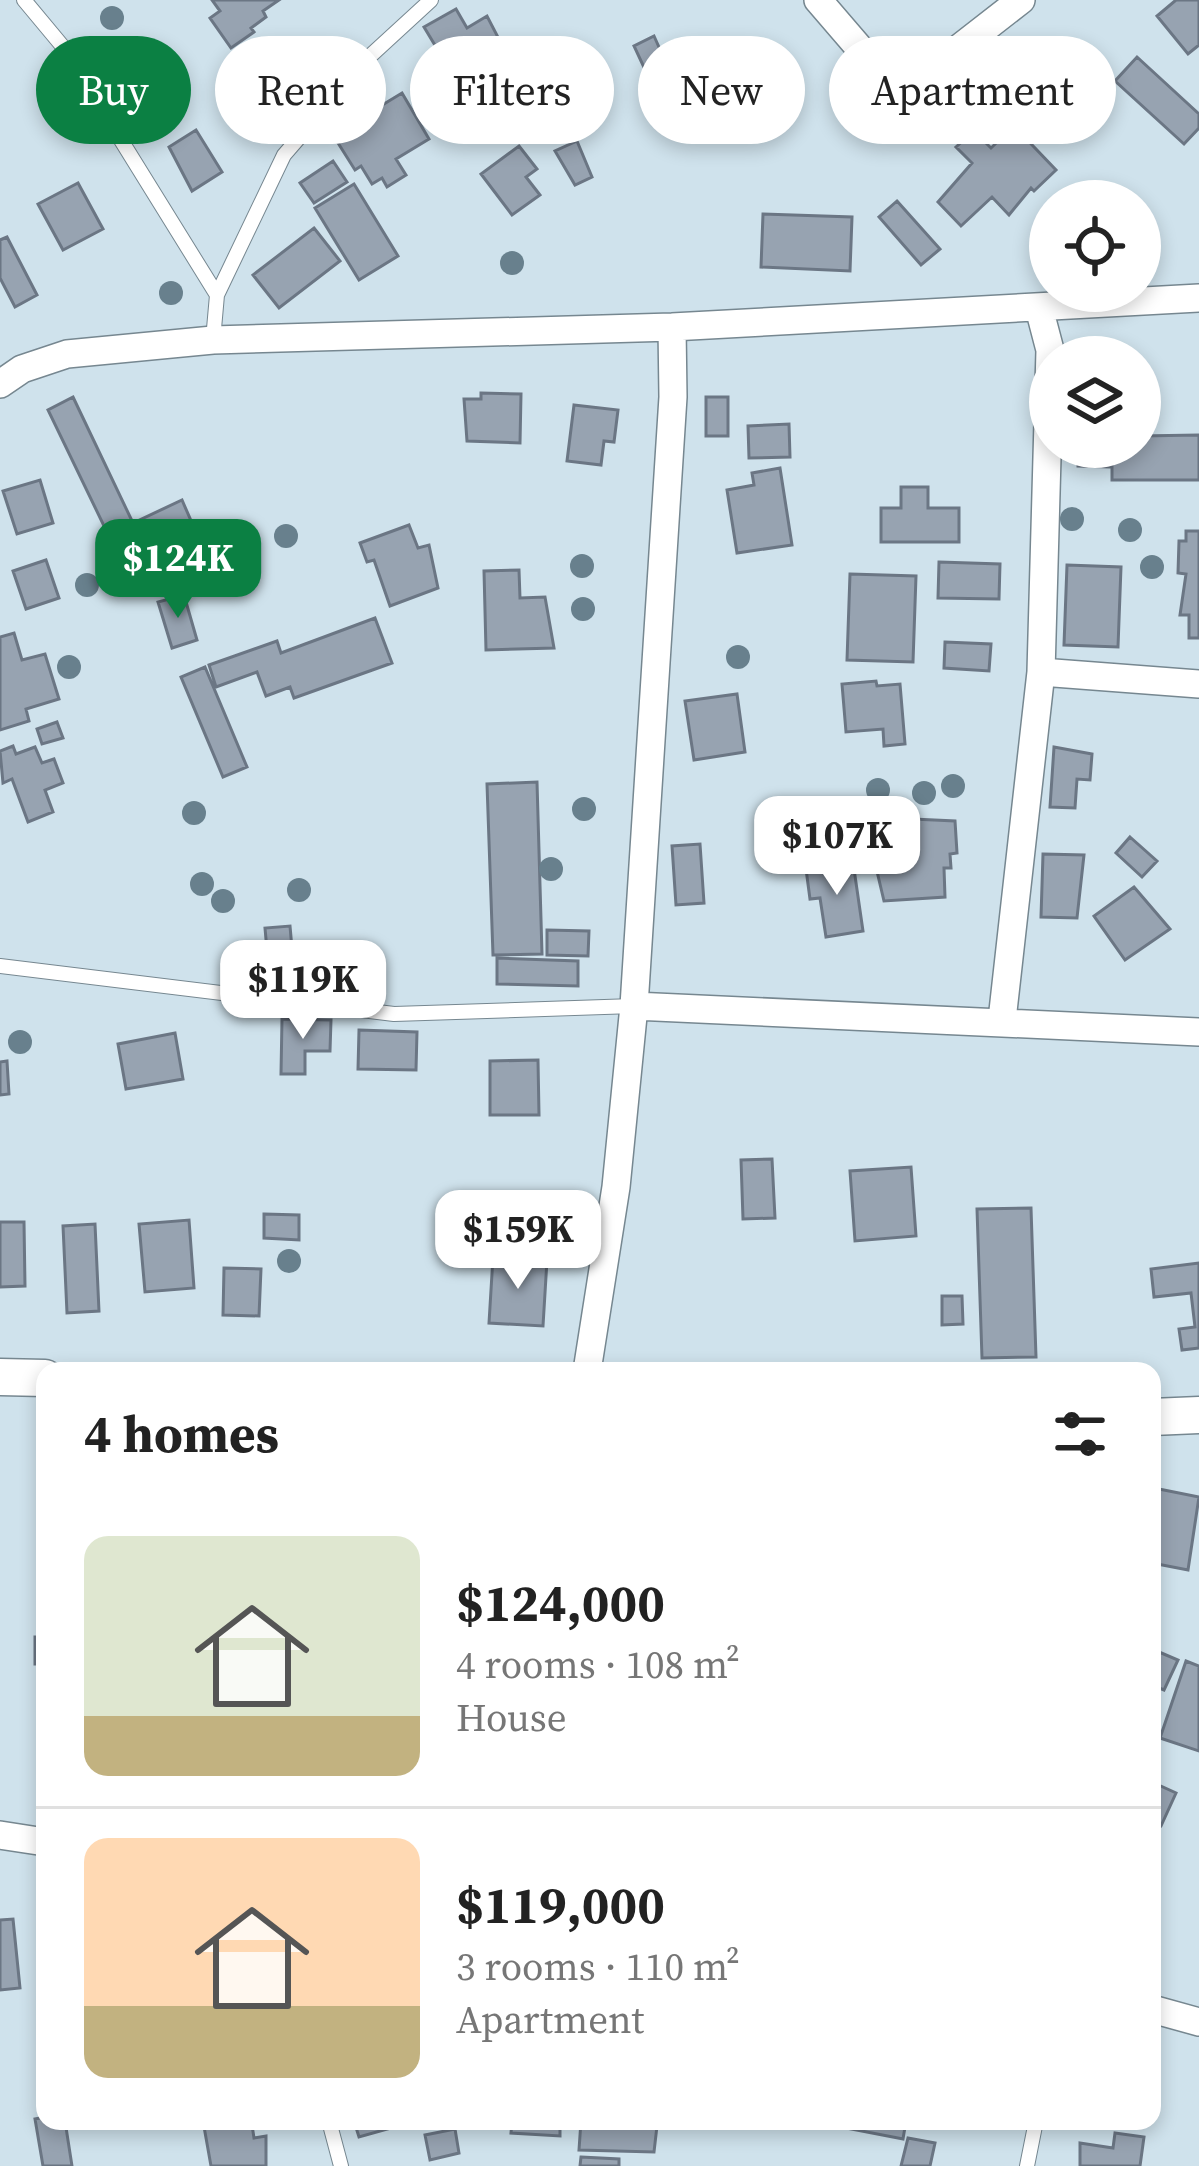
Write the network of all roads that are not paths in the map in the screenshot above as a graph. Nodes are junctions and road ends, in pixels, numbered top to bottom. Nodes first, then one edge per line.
1 (24, 0) edge
2 (431, 0) edge
3 (818, 0) edge
4 (1021, 0) edge
5 (218, 295) junction
6 (1199, 298) edge
7 (1161, 300) edge
8 (1029, 309) edge
9 (1040, 312) edge
10 (671, 327) junction
11 (214, 340) junction
12 (0, 384) edge
13 (1041, 672) junction
14 (1199, 684) edge
15 (0, 966) edge
16 (634, 1006) junction
17 (1002, 1020) junction
18 (1199, 1032) edge
19 (587, 1362) edge
20 (0, 1377) edge
21 (36, 1378) edge
22 (1199, 1415) edge
23 (1161, 1417) edge
24 (0, 1835) edge
25 (36, 1841) edge
26 (1161, 2011) edge
27 (1199, 2022) edge
28 (331, 2130) edge
29 (1034, 2130) edge
30 (341, 2166) edge
31 (1027, 2166) edge

1 - 5 lane
2 - 5 lane
3 - 4 street
5 - 11 lane
6 - 7 street
8 - 10 street
9 - 13 street
10 - 11 street
10 - 16 street
11 - 12 street
13 - 14 street
13 - 17 street
15 - 16 lane
16 - 17 street
16 - 19 street
17 - 18 street
20 - 21 street
22 - 23 street
24 - 25 street
26 - 27 street
28 - 30 lane
29 - 31 lane

